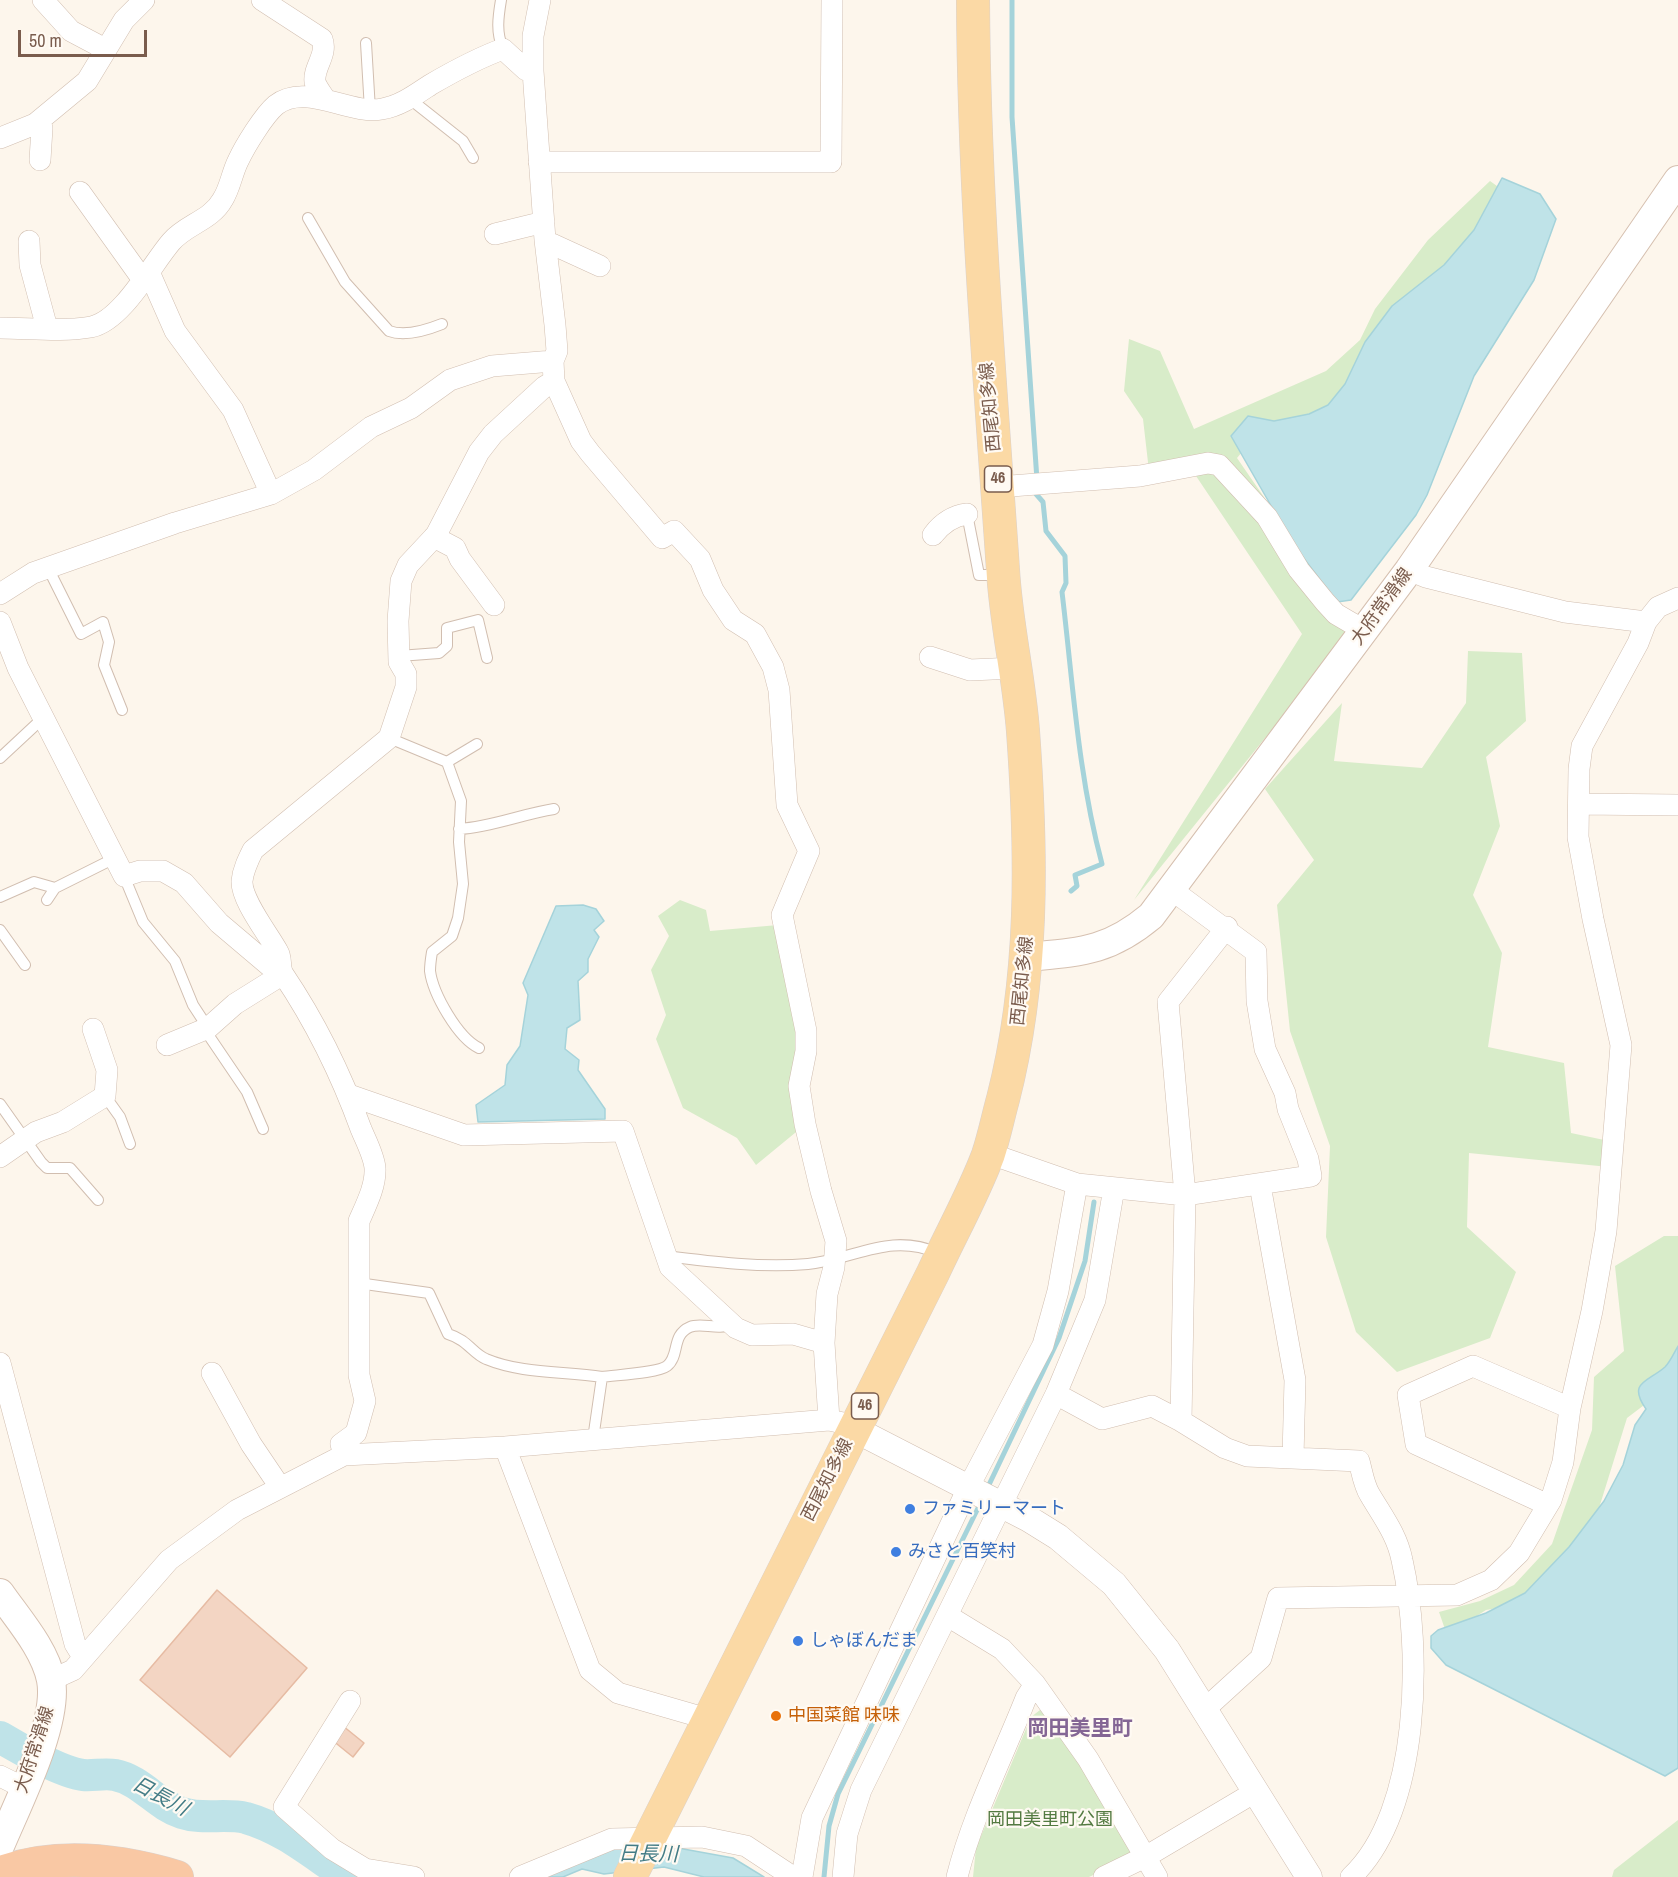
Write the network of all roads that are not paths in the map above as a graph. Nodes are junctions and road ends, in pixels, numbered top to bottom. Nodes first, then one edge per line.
1 (43, 0) edge
2 (144, 0) edge
3 (262, 0) edge
4 (501, 0) edge
5 (540, 0) edge
6 (832, 0) edge
7 (973, 0) edge
8 (366, 43) dead end
9 (105, 49) junction
10 (503, 49) junction
11 (532, 71) junction
12 (325, 99) junction
13 (410, 99) junction
14 (370, 110) junction
15 (39, 121) junction
16 (0, 138) edge
17 (473, 158) dead end
18 (40, 159) dead end
19 (539, 162) junction
20 (1678, 180) edge
21 (80, 192) dead end
22 (308, 218) dead end
23 (544, 222) junction
24 (495, 234) dead end
25 (29, 241) dead end
26 (546, 244) junction
27 (600, 266) dead end
28 (146, 276) junction
29 (442, 324) dead end
30 (0, 328) edge
31 (47, 328) junction
32 (553, 371) junction
33 (998, 487) junction
34 (272, 494) junction
35 (967, 514) joint
36 (933, 535) dead end
37 (434, 537) junction
38 (48, 568) junction
39 (1409, 570) junction
40 (1003, 575) junction
41 (0, 594) edge
42 (1678, 598) edge
43 (494, 605) dead end
44 (0, 622) edge
45 (1646, 622) junction
46 (1365, 631) junction
47 (399, 656) junction
48 (930, 657) dead end
49 (487, 658) dead end
50 (1015, 668) junction
51 (122, 710) dead end
52 (43, 718) junction
53 (390, 738) junction
54 (477, 744) dead end
55 (0, 758) edge
56 (447, 762) junction
57 (1579, 804) junction
58 (1678, 805) edge
59 (554, 809) dead end
60 (459, 829) junction
61 (119, 867) junction
62 (55, 888) junction
63 (1172, 890) junction
64 (0, 897) edge
65 (47, 900) dead end
66 (1227, 927) junction
67 (0, 930) edge
68 (1027, 957) junction
69 (26, 965) dead end
70 (281, 971) junction
71 (93, 1029) dead end
72 (206, 1029) junction
73 (167, 1045) dead end
74 (478, 1048) dead end
75 (349, 1095) junction
76 (105, 1096) junction
77 (0, 1104) edge
78 (263, 1129) dead end
79 (26, 1139) junction
80 (130, 1144) dead end
81 (988, 1153) junction
82 (0, 1157) edge
83 (1080, 1185) junction
84 (1260, 1185) junction
85 (1110, 1188) junction
86 (1185, 1195) junction
87 (98, 1200) dead end
88 (942, 1255) junction
89 (666, 1256) junction
90 (835, 1257) junction
91 (358, 1283) junction
92 (734, 1326) junction
93 (705, 1333) dead end
94 (824, 1343) junction
95 (0, 1363) edge
96 (212, 1373) dead end
97 (602, 1377) junction
98 (1056, 1394) junction
99 (1570, 1408) junction
100 (1181, 1421) junction
101 (842, 1424) junction
102 (592, 1439) junction
103 (505, 1447) junction
104 (344, 1455) junction
105 (1293, 1457) junction
106 (280, 1487) junction
107 (986, 1496) junction
108 (1548, 1505) junction
109 (0, 1593) edge
110 (1409, 1598) junction
111 (948, 1616) junction
112 (83, 1657) junction
113 (51, 1680) junction
114 (1035, 1684) junction
115 (350, 1701) dead end
116 (1205, 1709) junction
117 (708, 1719) junction
118 (24, 1769) edge
119 (1255, 1792) junction
120 (649, 1838) junction
121 (0, 1846) edge
122 (1147, 1856) junction
123 (0, 1873) edge
124 (177, 1877) edge
125 (414, 1877) edge
126 (520, 1877) edge
127 (630, 1877) edge
128 (793, 1877) edge
129 (802, 1877) edge
130 (843, 1877) edge
131 (957, 1877) edge
132 (1104, 1877) edge
133 (1157, 1877) edge
134 (1309, 1877) edge
135 (1351, 1877) edge

1 - 9 street
2 - 9 street
3 - 12 street
4 - 10 lane
5 - 11 street
6 - 19 street
7 - 33 main road, 西尾知多線 / 46
8 - 14 lane
9 - 15 street
10 - 11 street
10 - 13 street
11 - 19 street
12 - 14 street
12 - 28 street
13 - 14 street
13 - 17 lane
15 - 16 street
15 - 18 street
19 - 23 street
20 - 39 main road, 大府常滑線
21 - 28 street
22 - 29 lane
23 - 24 street
23 - 26 street
25 - 31 street
26 - 27 street
26 - 32 street
28 - 31 street
28 - 34 street
30 - 31 street
32 - 34 street
32 - 37 street
32 - 90 street
33 - 40 main road, 西尾知多線 / 46
33 - 46 street
34 - 38 street
35 - 36 street
35 - 40 lane
37 - 43 street
37 - 47 street
38 - 41 street
38 - 51 lane
39 - 45 street
39 - 46 main road, 大府常滑線
40 - 50 main road, 西尾知多線 / 46
42 - 45 street
44 - 52 street
45 - 57 street
46 - 63 main road, 大府常滑線
47 - 49 lane
47 - 53 street
48 - 50 street
50 - 68 main road, 西尾知多線 / 46
52 - 55 lane
52 - 61 street
53 - 56 lane
53 - 70 street
54 - 56 lane
56 - 60 lane
57 - 58 street
57 - 99 street
59 - 60 lane
60 - 74 lane
61 - 62 lane
61 - 70 street
61 - 72 lane
62 - 64 lane
62 - 65 lane
63 - 66 street
63 - 68 main road, 大府常滑線
66 - 84 street
66 - 86 street
67 - 69 lane
68 - 81 main road, 西尾知多線 / 46
70 - 72 street
70 - 75 street
71 - 76 street
72 - 73 street
72 - 78 lane
75 - 89 street
75 - 91 street
76 - 79 street
76 - 80 lane
77 - 79 lane
79 - 82 street
79 - 87 lane
81 - 83 street
81 - 88 main road, 西尾知多線 / 46
83 - 85 street
83 - 107 street
84 - 86 street
84 - 105 street
85 - 86 street
85 - 98 street
86 - 100 street
88 - 90 lane
88 - 101 main road, 西尾知多線 / 46
89 - 90 lane
89 - 92 street
90 - 94 street
91 - 97 lane
91 - 104 street
92 - 93 lane
92 - 94 street
92 - 97 lane
94 - 101 street
95 - 112 street
96 - 106 street
97 - 102 lane
98 - 100 street
98 - 107 street
99 - 108 street
99 - 108 street
100 - 105 street
101 - 102 street
101 - 107 street
101 - 117 main road, 西尾知多線 / 46
102 - 103 street
103 - 104 street
103 - 117 street
104 - 106 street
105 - 110 street
106 - 112 street
107 - 111 street
107 - 116 street
107 - 129 street
108 - 110 street
109 - 113 main road, 大府常滑線
110 - 116 street
110 - 135 street
111 - 114 street
111 - 130 street
112 - 113 street
113 - 118 main road, 大府常滑線
114 - 122 street
114 - 131 street
115 - 125 street
116 - 119 street
117 - 120 main road, 西尾知多線 / 46
118 - 121 main road, 大府常滑線
119 - 122 street
119 - 134 street
120 - 126 street
120 - 127 main road, 西尾知多線 / 46
120 - 128 street
122 - 132 street
122 - 133 street
123 - 124 highway

